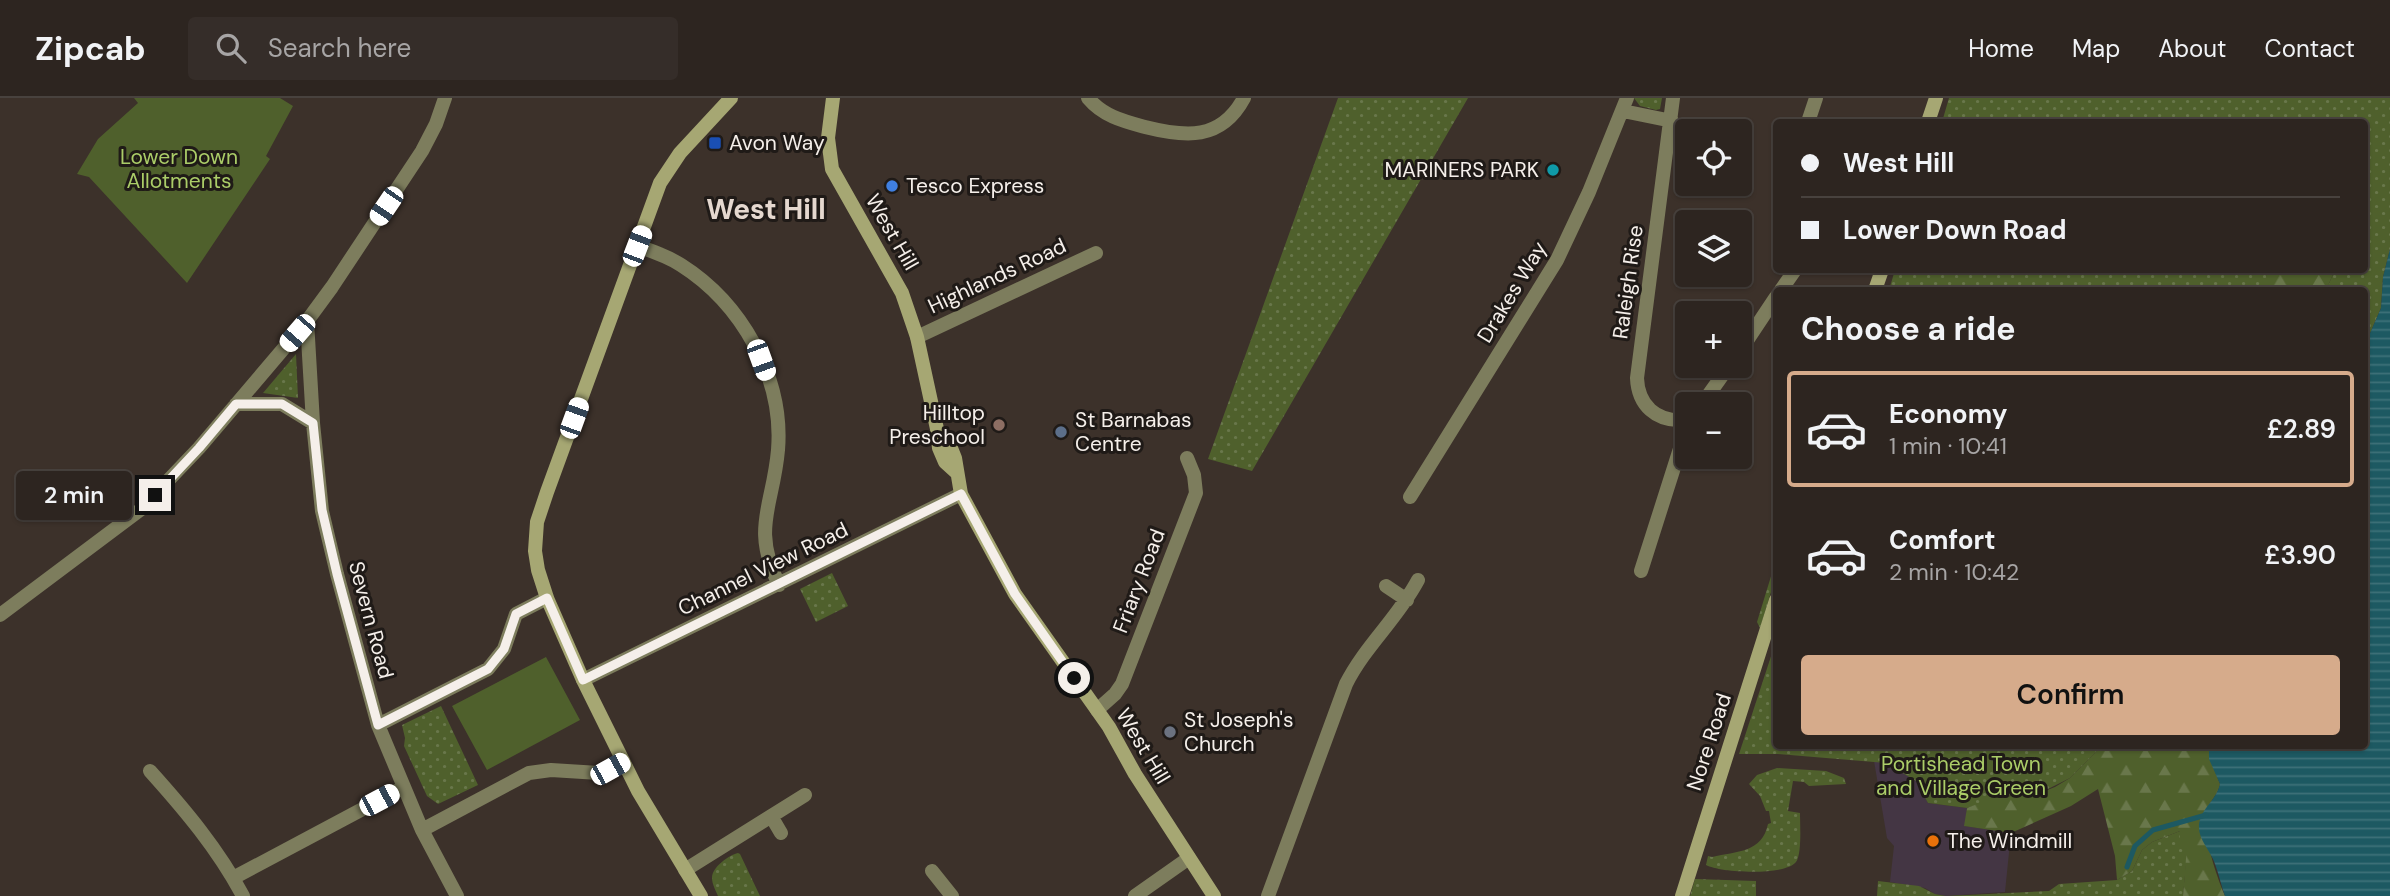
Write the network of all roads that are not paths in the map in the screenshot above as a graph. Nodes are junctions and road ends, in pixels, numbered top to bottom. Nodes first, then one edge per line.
1 (445, 98) edge
2 (731, 98) edge
3 (833, 98) edge
4 (1088, 98) edge
5 (1244, 98) edge
6 (1673, 98) edge
7 (1816, 98) edge
8 (1936, 98) edge
9 (1625, 104) edge
10 (1809, 119) edge
11 (1929, 119) edge
12 (1672, 121) junction
13 (637, 246) junction
14 (1096, 253) dead end
15 (1773, 302) edge
16 (307, 321) junction
17 (1752, 333) edge
18 (917, 337) junction
19 (236, 404) junction
20 (1675, 419) edge
21 (313, 423) junction
22 (1187, 458) dead end
23 (1675, 464) edge
24 (961, 494) junction
25 (1410, 497) dead end
26 (1641, 571) dead end
27 (1418, 580) dead end
28 (779, 585) junction
29 (1385, 586) dead end
30 (547, 598) junction
31 (1407, 600) junction
32 (1773, 609) edge
33 (0, 615) edge
34 (583, 680) junction
35 (1097, 709) junction
36 (378, 725) junction
37 (623, 761) junction
38 (150, 771) dead end
39 (404, 788) junction
40 (805, 795) dead end
41 (771, 816) junction
42 (422, 830) junction
43 (781, 834) dead end
44 (1189, 858) junction
45 (685, 870) junction
46 (932, 871) dead end
47 (233, 878) junction
48 (243, 896) edge
49 (457, 896) edge
50 (701, 896) edge
51 (952, 896) edge
52 (1135, 896) edge
53 (1214, 896) edge
54 (1268, 896) edge
55 (1682, 896) edge

1 - 16 street
2 - 13 street
3 - 18 street, West Hill
4 - 5 street
6 - 12 street, Raleigh Rise
7 - 10 street
8 - 11 street
9 - 12 street
9 - 25 street, Drakes Way
12 - 20 street, Raleigh Rise
13 - 28 street
13 - 30 street
14 - 18 street, Highlands Road
15 - 17 street
16 - 19 street
16 - 21 street, Severn Road
18 - 24 street, West Hill
19 - 21 street
19 - 33 street
21 - 36 street, Severn Road
22 - 35 street, Friary Road
23 - 26 street, Raleigh Rise
24 - 28 street, Channel View Road
24 - 35 street, West Hill
27 - 31 street
28 - 34 street, Channel View Road
29 - 31 street
30 - 34 street
30 - 36 street
31 - 54 street
32 - 55 street, Nore Road
34 - 37 street
35 - 44 street, West Hill
36 - 39 street, Severn Road
37 - 42 street
37 - 45 street
38 - 47 street
39 - 42 street, Severn Road
39 - 47 street
40 - 41 street
41 - 43 street
41 - 45 street
42 - 49 street, Severn Road
44 - 52 street
44 - 53 street, West Hill
45 - 50 street
46 - 51 street
47 - 48 street

